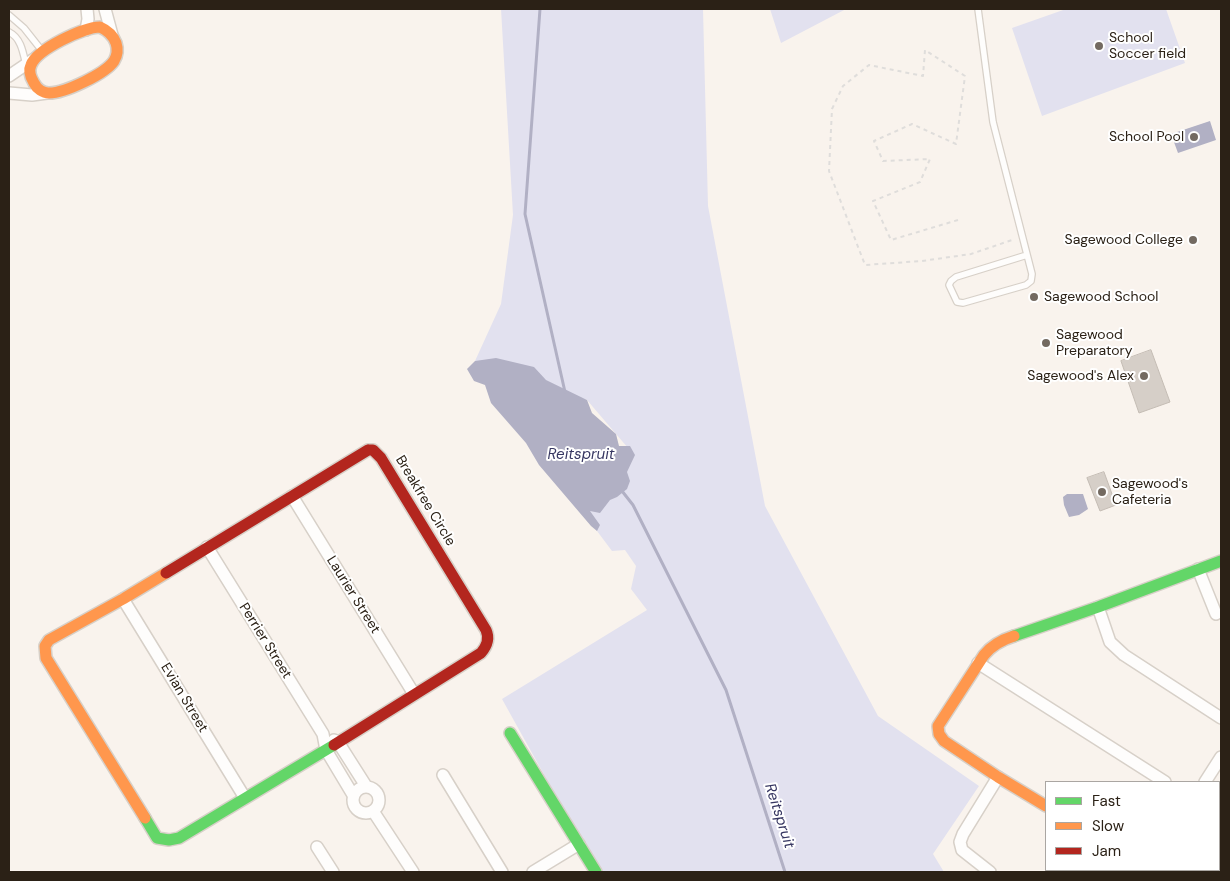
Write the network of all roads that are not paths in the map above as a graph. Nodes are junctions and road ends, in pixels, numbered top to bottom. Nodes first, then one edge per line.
1 (87, 9) edge
2 (105, 9) edge
3 (978, 9) edge
4 (9, 15) edge
5 (86, 30) junction
6 (9, 32) edge
7 (112, 35) junction
8 (43, 52) junction
9 (30, 62) junction
10 (9, 76) edge
11 (47, 93) junction
12 (9, 94) edge
13 (1027, 255) junction
14 (292, 496) junction
15 (207, 546) junction
16 (1221, 560) edge
17 (1198, 569) junction
18 (123, 599) junction
19 (1098, 607) junction
20 (1216, 614) dead end
21 (978, 663) junction
22 (414, 694) junction
23 (1221, 718) edge
24 (510, 733) dead end
25 (323, 734) junction
26 (338, 742) junction
27 (326, 750) junction
28 (1221, 757) edge
29 (443, 775) dead end
30 (998, 777) junction
31 (1163, 781) edge
32 (1206, 781) edge
33 (366, 786) junction
34 (353, 795) junction
35 (245, 798) junction
36 (1045, 805) edge
37 (373, 811) junction
38 (579, 844) junction
39 (317, 847) dead end
40 (333, 872) edge
41 (413, 872) edge
42 (502, 872) edge
43 (533, 872) edge
44 (596, 872) edge
45 (990, 872) edge

1 - 5 street
2 - 7 street
3 - 13 lane
4 - 8 lane
5 - 7 street
5 - 8 street
6 - 9 lane
7 - 11 street
8 - 9 street
9 - 10 street
9 - 11 street
11 - 12 street
13 - 13 lane
14 - 15 street, Breakfree Circle
14 - 22 street, Laurier Street
14 - 22 street, Breakfree Circle
15 - 18 street, Breakfree Circle
15 - 25 street, Perrier Street
16 - 17 street
17 - 19 street
17 - 20 street
18 - 35 street, Evian Street
18 - 35 street, Breakfree Circle
19 - 21 street
19 - 23 street
21 - 30 street
21 - 31 street
22 - 26 street, Breakfree Circle
24 - 38 street
25 - 26 street
25 - 27 street, Perrier Street
26 - 27 street, Breakfree Circle
26 - 33 street
27 - 34 street, Perrier Street
27 - 35 street, Breakfree Circle
28 - 32 street
29 - 42 street
30 - 36 street
30 - 45 street
33 - 34 street
33 - 37 street
34 - 37 street
37 - 41 street
38 - 43 street
38 - 44 street
39 - 40 street

